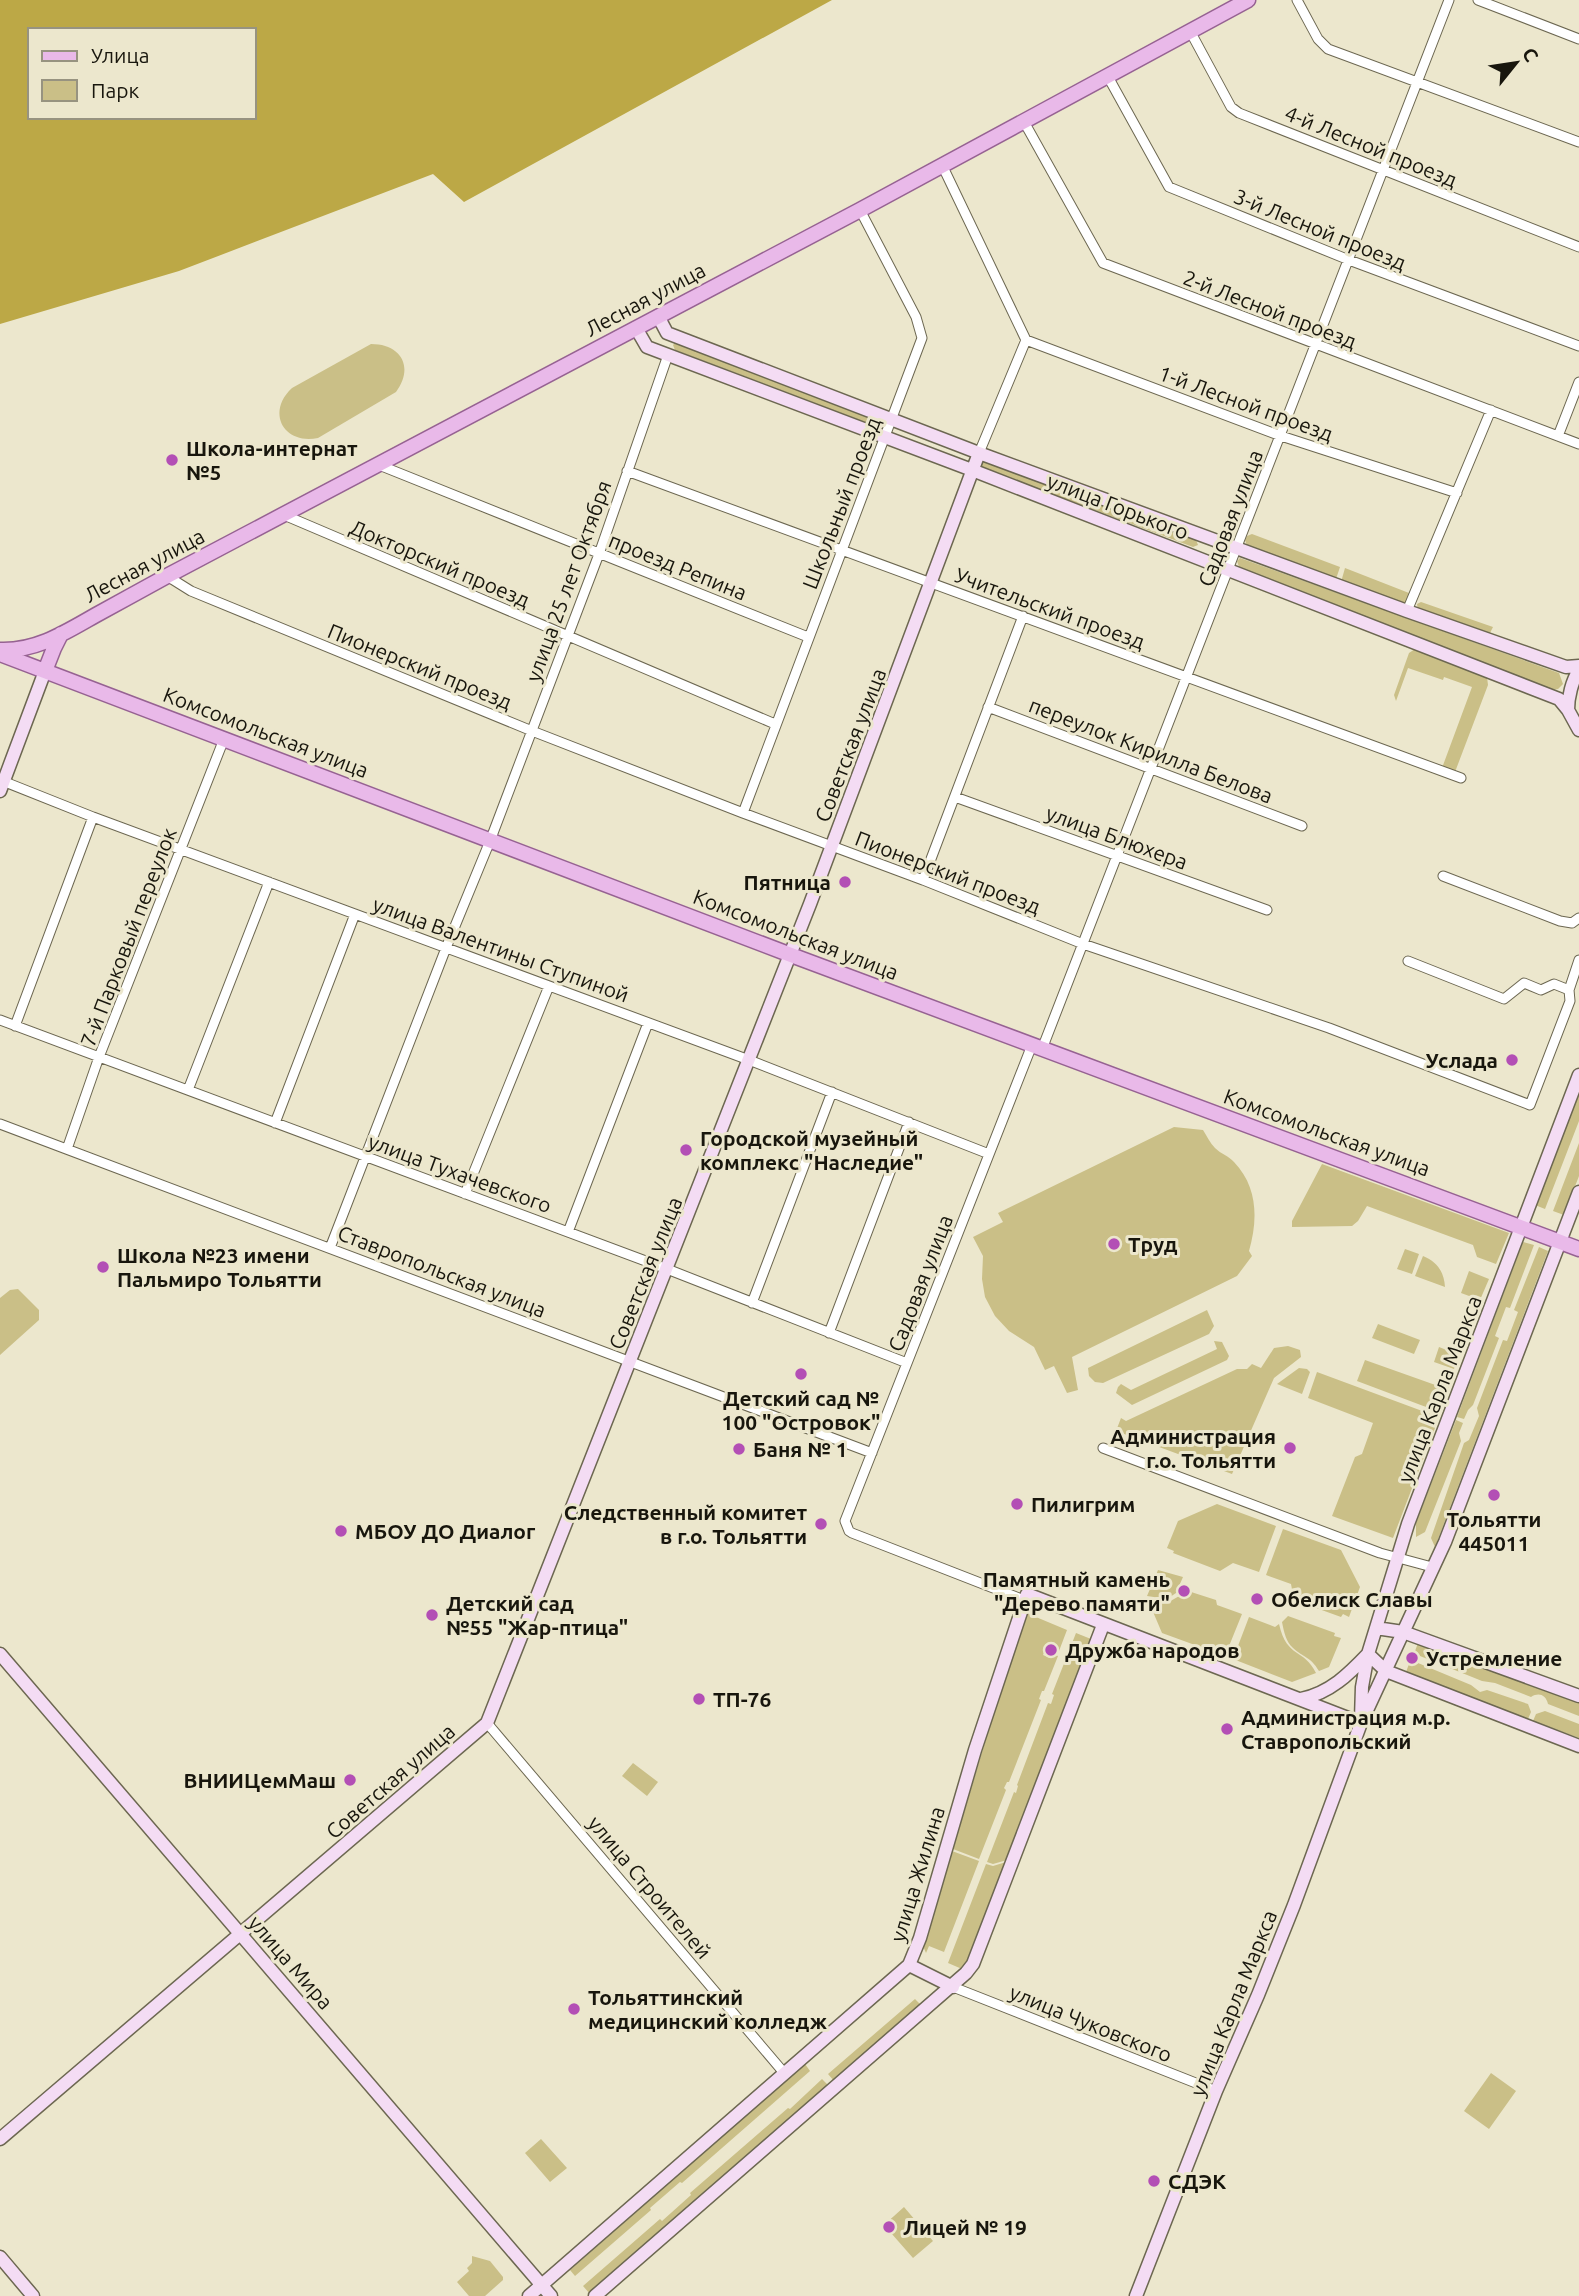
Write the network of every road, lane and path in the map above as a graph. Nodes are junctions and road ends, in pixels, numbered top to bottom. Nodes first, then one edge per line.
1 (1248, 0) edge
2 (1297, 0) edge
3 (1449, 0) edge
4 (1478, 0) edge
5 (1190, 31) junction
6 (1579, 39) edge
7 (1107, 75) junction
8 (1418, 82) junction
9 (1023, 120) junction
10 (1579, 142) edge
11 (942, 165) junction
12 (1384, 171) junction
13 (860, 209) junction
14 (1579, 247) edge
15 (1349, 260) junction
16 (658, 316) junction
17 (636, 328) junction
18 (1026, 340) junction
19 (1316, 346) junction
20 (1579, 346) edge
21 (668, 355) junction
22 (1579, 382) edge
23 (1492, 410) junction
24 (892, 420) junction
25 (1281, 436) junction
26 (1558, 436) junction
27 (885, 437) junction
28 (1579, 444) edge
29 (979, 453) junction
30 (379, 465) junction
31 (972, 470) junction
32 (626, 471) junction
33 (1457, 494) junction
34 (284, 515) junction
35 (1237, 549) junction
36 (842, 550) junction
37 (599, 554) junction
38 (1228, 570) junction
39 (167, 576) junction
40 (931, 583) junction
41 (1407, 611) junction
42 (1023, 617) junction
43 (61, 634) junction
44 (566, 636) junction
45 (808, 638) junction
46 (0, 652) edge
47 (1579, 668) edge
48 (45, 671) junction
49 (1187, 677) junction
50 (988, 707) junction
51 (1569, 710) junction
52 (775, 724) junction
53 (1579, 730) edge
54 (531, 731) junction
55 (224, 738) junction
56 (1152, 768) junction
57 (1461, 778) dead end
58 (1, 784) edge
59 (955, 797) junction
60 (743, 813) junction
61 (93, 817) junction
62 (1302, 826) dead end
63 (490, 841) junction
64 (832, 846) junction
65 (181, 850) junction
66 (1117, 856) junction
67 (1443, 876) dead end
68 (923, 880) junction
69 (269, 882) junction
70 (1267, 910) dead end
71 (355, 914) junction
72 (1579, 918) edge
73 (1083, 943) junction
74 (446, 948) junction
75 (791, 955) junction
76 (1579, 960) edge
77 (1408, 961) dead end
78 (550, 986) junction
79 (1569, 990) junction
80 (0, 1020) edge
81 (648, 1023) junction
82 (15, 1026) junction
83 (1037, 1047) junction
84 (100, 1057) junction
85 (749, 1060) junction
86 (1579, 1075) edge
87 (188, 1090) junction
88 (832, 1092) junction
89 (909, 1122) junction
90 (275, 1123) junction
91 (0, 1124) edge
92 (66, 1149) junction
93 (989, 1154) junction
94 (366, 1157) junction
95 (1579, 1192) edge
96 (465, 1194) junction
97 (1521, 1226) junction
98 (568, 1232) junction
99 (1560, 1242) junction
100 (330, 1248) junction
101 (1579, 1249) edge
102 (667, 1269) junction
103 (752, 1303) junction
104 (829, 1333) junction
105 (631, 1360) junction
106 (907, 1363) junction
107 (1102, 1448) dead end
108 (872, 1453) junction
109 (1399, 1558) junction
110 (1433, 1567) junction
111 (1026, 1597) junction
112 (1103, 1625) junction
113 (1376, 1628) junction
114 (1403, 1632) junction
115 (0, 1654) edge
116 (1367, 1654) junction
117 (1386, 1671) junction
118 (1579, 1696) edge
119 (1300, 1699) junction
120 (488, 1723) junction
121 (1361, 1723) junction
122 (1579, 1746) edge
123 (242, 1934) junction
124 (909, 1965) junction
125 (953, 1987) junction
126 (785, 2074) junction
127 (1216, 2091) junction
128 (0, 2139) edge
129 (0, 2258) edge
130 (542, 2286) junction
131 (33, 2296) edge
132 (530, 2296) edge
133 (551, 2296) edge
134 (595, 2296) edge
135 (1136, 2296) edge

1 - 5 main road, Лесная улица
2 - 8 street
3 - 8 street, Садовая улица
4 - 6 street
5 - 7 main road, Лесная улица
5 - 12 street, 4-й Лесной проезд
7 - 9 main road, Лесная улица
7 - 15 street, 3-й Лесной проезд
8 - 10 street
8 - 12 street, Садовая улица
9 - 11 main road, Лесная улица
9 - 19 street, 2-й Лесной проезд
11 - 13 main road, Лесная улица
11 - 18 street
12 - 14 street, 4-й Лесной проезд
12 - 15 street, Садовая улица
13 - 16 main road, Лесная улица
13 - 24 street, Школьный проезд
15 - 19 street, Садовая улица
15 - 20 street, 3-й Лесной проезд
16 - 17 main road, Лесная улица
16 - 24 main road, улица Горького
17 - 21 main road, улица Горького
17 - 30 main road, Лесная улица
18 - 25 street, 1-й Лесной проезд
18 - 29 street, Советская улица
19 - 23 street, 2-й Лесной проезд
19 - 25 street, Садовая улица
21 - 27 main road, улица Горького
21 - 32 street, улица 25 лет Октября
22 - 26 street
23 - 26 street, 2-й Лесной проезд
23 - 33 street
24 - 27 street, Школьный проезд
24 - 29 main road, улица Горького
25 - 33 street, 1-й Лесной проезд
25 - 35 street, Садовая улица
26 - 28 street, 2-й Лесной проезд
27 - 31 main road, улица Горького
27 - 36 street, Школьный проезд
29 - 31 main road, Советская улица
29 - 35 main road, улица Горького
30 - 34 main road, Лесная улица
30 - 37 street, проезд Репина
31 - 38 main road, улица Горького
31 - 40 main road, Советская улица
32 - 36 street, Учительский проезд
32 - 37 street, улица 25 лет Октября
33 - 41 street
34 - 39 main road, Лесная улица
34 - 44 street, Докторский проезд
35 - 38 street, Садовая улица
35 - 41 main road, улица Горького
36 - 40 street, Учительский проезд
36 - 45 street, Школьный проезд
37 - 44 street, улица 25 лет Октября
37 - 45 street, проезд Репина
38 - 49 street, Садовая улица
38 - 51 main road, улица Горького
39 - 43 main road, Лесная улица
39 - 54 street, Пионерский проезд
40 - 42 street, Учительский проезд
40 - 64 main road, Советская улица
41 - 47 main road, улица Горького
42 - 49 street, Учительский проезд
42 - 50 street
43 - 46 main road, Лесная улица
43 - 48 main road
44 - 52 street, Докторский проезд
44 - 54 street, улица 25 лет Октября
45 - 52 street, Школьный проезд
46 - 48 main road, Комсомольская улица
47 - 51 main road
48 - 55 main road, Комсомольская улица
48 - 58 main road
49 - 56 street, Садовая улица
49 - 57 street, Учительский проезд
50 - 56 street, переулок Кирилла Белова
50 - 59 street
51 - 53 main road
52 - 60 street, Школьный проезд
54 - 60 street, Пионерский проезд
54 - 63 street, улица 25 лет Октября
55 - 63 main road, Комсомольская улица
55 - 65 street, 7-й Парковый переулок
56 - 62 street, переулок Кирилла Белова
56 - 66 street, Садовая улица
58 - 61 street, улица Валентины Ступиной
59 - 66 street, улица Блюхера
59 - 68 street
60 - 64 street, Пионерский проезд
61 - 65 street, улица Валентины Ступиной
61 - 82 street
63 - 74 street, улица 25 лет Октября
63 - 75 main road, Комсомольская улица
64 - 68 street, Пионерский проезд
64 - 75 main road, Советская улица
65 - 69 street, улица Валентины Ступиной
65 - 84 street, 7-й Парковый переулок
66 - 70 street, улица Блюхера
66 - 73 street, Садовая улица
67 - 72 street
68 - 73 street, Пионерский проезд
69 - 71 street, улица Валентины Ступиной
69 - 87 street
71 - 74 street, улица Валентины Ступиной
71 - 90 street
73 - 79 street, Пионерский проезд
73 - 83 street, Садовая улица
74 - 78 street, улица Валентины Ступиной
74 - 94 street, улица 25 лет Октября
75 - 83 main road, Комсомольская улица
75 - 85 main road, Советская улица
76 - 79 street
77 - 79 street
78 - 81 street, улица Валентины Ступиной
78 - 96 street
80 - 82 street, улица Тухачевского
81 - 85 street, улица Валентины Ступиной
81 - 98 street
82 - 84 street, улица Тухачевского
83 - 93 street, Садовая улица
83 - 97 main road, Комсомольская улица
84 - 87 street, улица Тухачевского
84 - 92 street, 7-й Парковый переулок
85 - 88 street, улица Валентины Ступиной
85 - 102 main road, Советская улица
86 - 97 main road, улица Карла Маркса
87 - 90 street, улица Тухачевского
88 - 89 street, улица Валентины Ступиной
88 - 103 street
89 - 93 street, улица Валентины Ступиной
89 - 104 street
90 - 94 street, улица Тухачевского
91 - 92 street, Ставропольская улица
92 - 100 street, Ставропольская улица
93 - 106 street, Садовая улица
94 - 96 street, улица Тухачевского
94 - 100 street, улица 25 лет Октября
95 - 99 main road, улица Карла Маркса
96 - 98 street, улица Тухачевского
97 - 99 main road, Комсомольская улица
97 - 109 main road, улица Карла Маркса
98 - 102 street, улица Тухачевского
99 - 101 main road, Комсомольская улица
99 - 110 main road, улица Карла Маркса
100 - 105 street, Ставропольская улица
102 - 103 street, улица Тухачевского
102 - 105 main road, Советская улица
103 - 104 street, улица Тухачевского
104 - 106 street, улица Тухачевского
105 - 108 street, Ставропольская улица
105 - 120 main road, Советская улица
106 - 108 street, Садовая улица
107 - 109 street
108 - 111 street, Садовая улица
109 - 110 street
109 - 113 main road, улица Карла Маркса
110 - 114 main road, улица Карла Маркса
111 - 112 main road
111 - 124 main road, улица Жилина
112 - 119 main road
112 - 125 main road
113 - 114 main road
113 - 116 main road, улица Карла Маркса
114 - 117 main road, улица Карла Маркса
114 - 118 main road
115 - 123 main road, улица Мира
116 - 117 main road
116 - 119 main road
116 - 121 main road, улица Карла Маркса
117 - 121 main road, улица Карла Маркса
117 - 122 main road
119 - 121 main road
120 - 123 main road, Советская улица
120 - 126 street, улица Строителей
121 - 127 main road, улица Карла Маркса
123 - 128 main road, Советская улица
123 - 130 main road, улица Мира
124 - 125 main road
124 - 126 main road, улица Жилина
125 - 127 street, улица Чуковского
125 - 134 main road
126 - 130 main road, улица Жилина
127 - 135 main road, улица Карла Маркса
129 - 131 main road
130 - 132 main road, улица Жилина
130 - 133 main road, улица Мира

